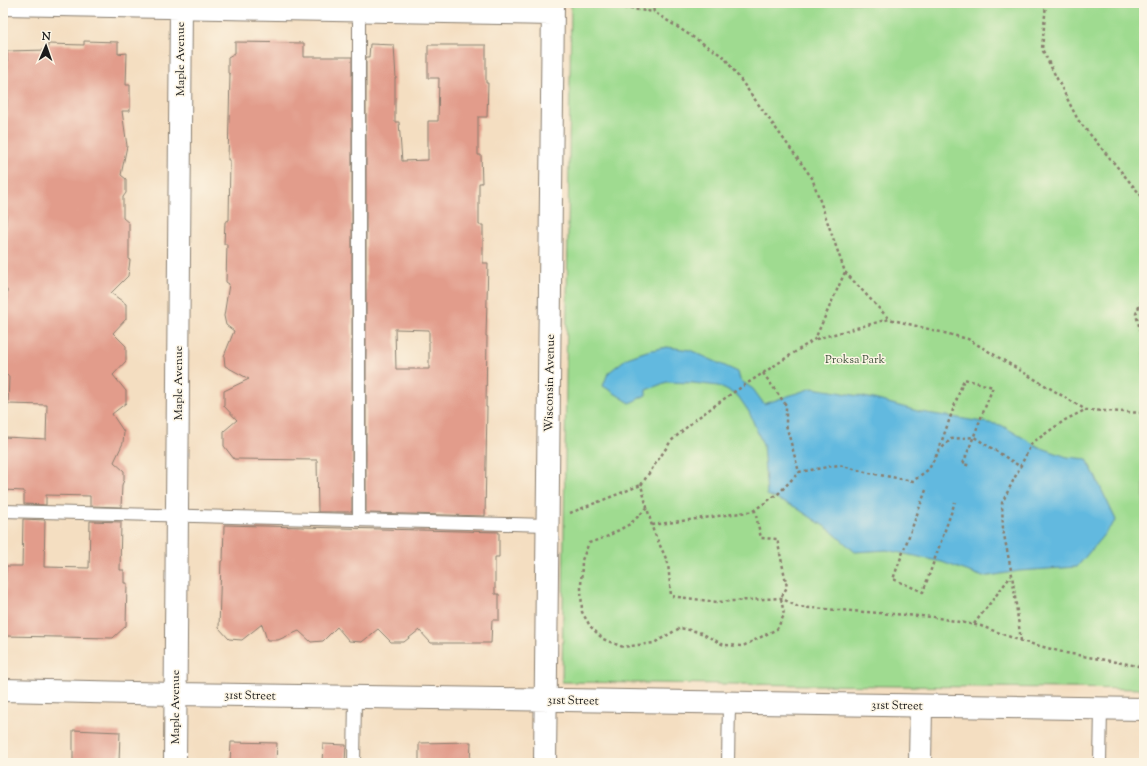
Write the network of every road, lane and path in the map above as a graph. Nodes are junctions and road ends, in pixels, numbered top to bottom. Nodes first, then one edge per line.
1 (588, 3) edge
2 (652, 3) edge
3 (1046, 3) edge
4 (3, 4) edge
5 (181, 5) edge
6 (359, 7) edge
7 (553, 9) edge
8 (654, 12) junction
9 (1144, 199) edge
10 (845, 272) junction
11 (1144, 295) edge
12 (889, 319) junction
13 (815, 339) junction
14 (1144, 345) edge
15 (763, 373) junction
16 (1086, 410) junction
17 (1144, 413) edge
18 (974, 437) junction
19 (938, 452) junction
20 (936, 457) dead end
21 (970, 466) dead end
22 (1021, 467) junction
23 (799, 472) junction
24 (641, 485) junction
25 (926, 490) dead end
26 (955, 502) dead end
27 (647, 508) junction
28 (3, 511) edge
29 (753, 511) junction
30 (177, 516) junction
31 (359, 520) junction
32 (556, 520) junction
33 (652, 525) junction
34 (1012, 575) junction
35 (781, 598) junction
36 (974, 624) junction
37 (1021, 641) junction
38 (1144, 666) edge
39 (3, 690) edge
40 (176, 694) junction
41 (355, 697) junction
42 (546, 699) junction
43 (729, 702) junction
44 (921, 706) junction
45 (1100, 708) junction
46 (1144, 709) edge
47 (175, 763) edge
48 (354, 763) edge
49 (545, 763) edge
50 (728, 763) edge
51 (920, 763) edge
52 (1100, 763) edge

1 - 8 path
2 - 8 path
3 - 9 path
4 - 5 street
5 - 6 street
5 - 30 street, Maple Avenue
6 - 7 street
6 - 31 lane
7 - 32 street, Wisconsin Avenue
8 - 10 path
10 - 12 path
10 - 13 path
11 - 14 path
12 - 13 path
12 - 16 path
13 - 15 path
15 - 23 path
15 - 24 path
16 - 17 path
16 - 22 path
18 - 19 path
18 - 19 path, bridge
18 - 21 path, bridge
18 - 22 path
19 - 20 path, bridge
19 - 23 path
22 - 34 path
23 - 29 path
24 - 27 path
24 - 32 path
25 - 26 path
27 - 33 path
27 - 35 path
28 - 30 lane
29 - 33 path
29 - 35 path
30 - 31 lane
30 - 40 street, Maple Avenue
31 - 32 lane
32 - 42 street, Wisconsin Avenue
33 - 35 path
34 - 36 path
34 - 37 path
35 - 36 path
36 - 37 path
37 - 38 path
39 - 40 street, 31st Street
40 - 41 street, 31st Street
40 - 47 street, Maple Avenue
41 - 42 street, 31st Street
41 - 48 lane
42 - 43 street, 31st Street
42 - 49 street, Wisconsin Avenue
43 - 44 street, 31st Street
43 - 50 lane
44 - 45 street, 31st Street
44 - 51 street
45 - 46 street, 31st Street
45 - 52 lane

